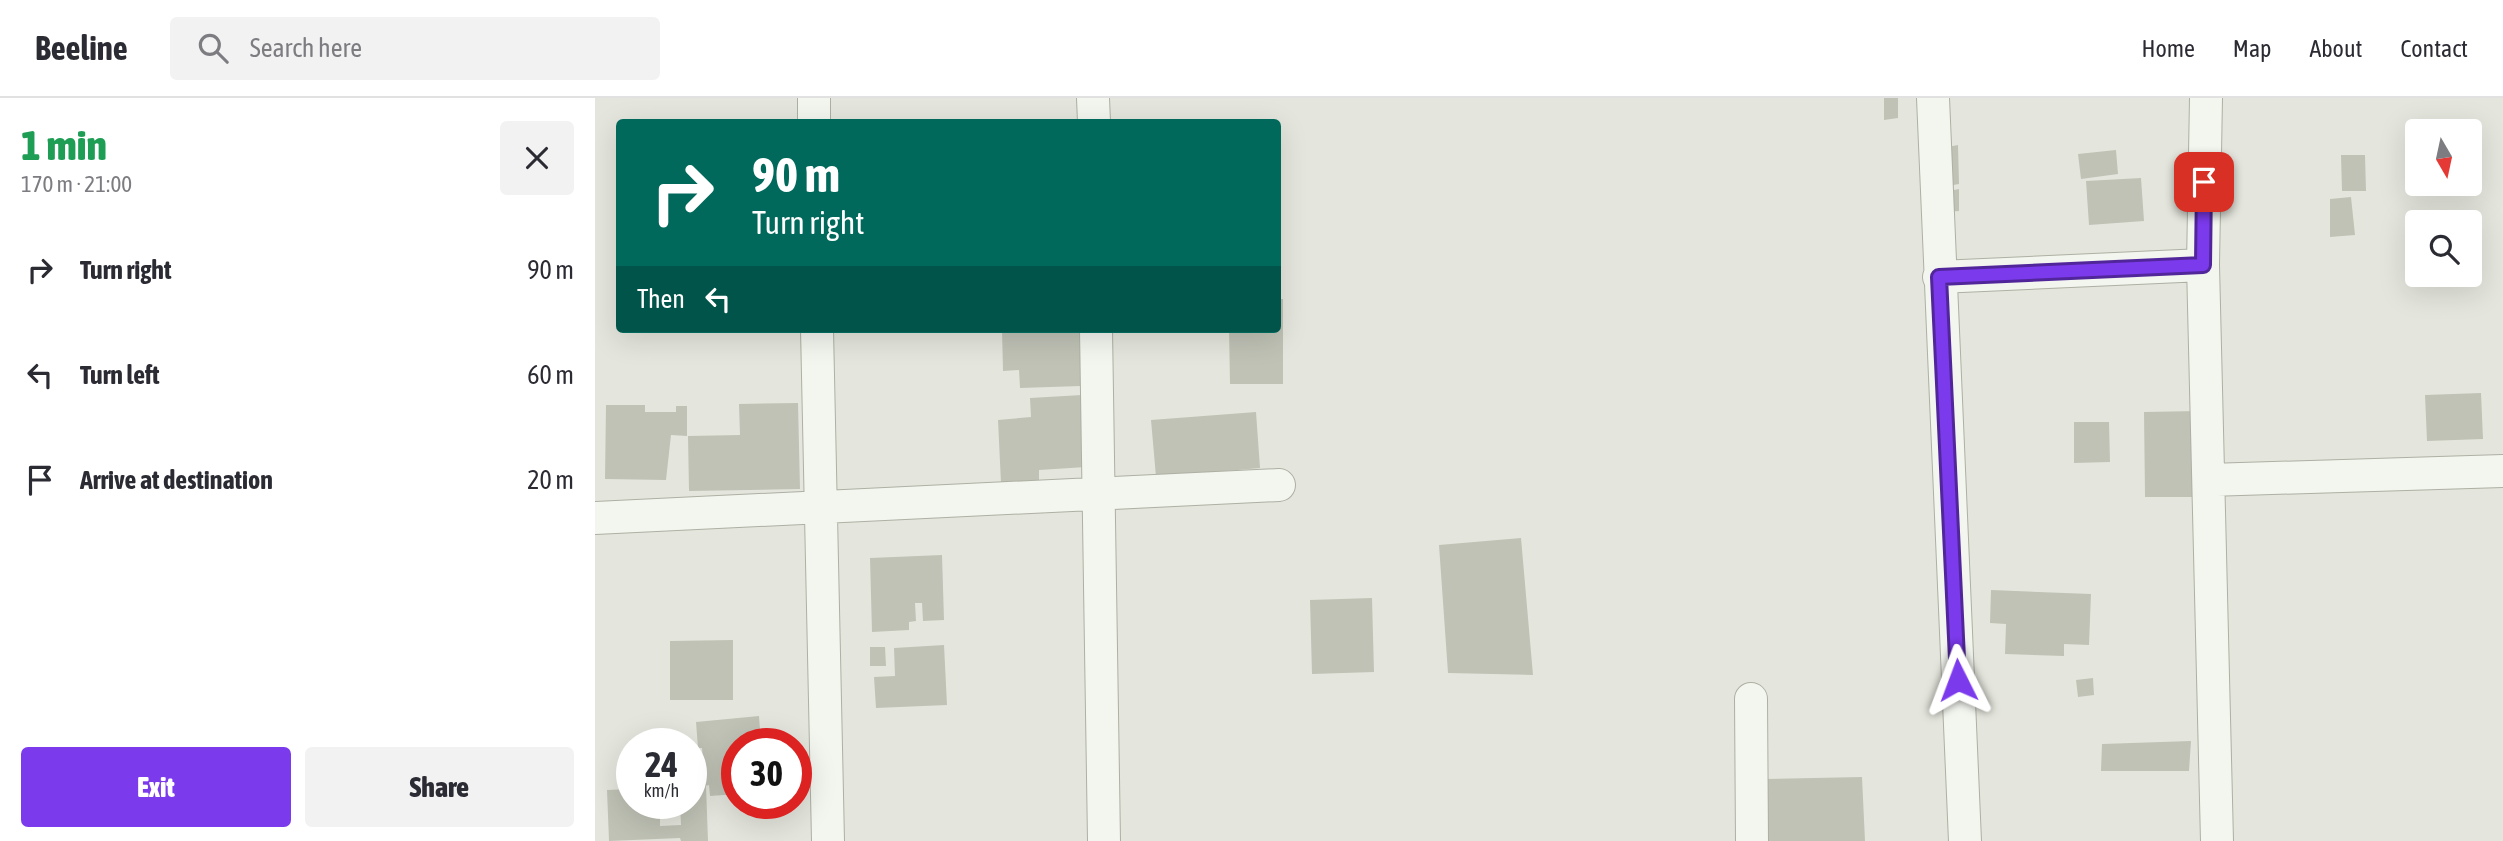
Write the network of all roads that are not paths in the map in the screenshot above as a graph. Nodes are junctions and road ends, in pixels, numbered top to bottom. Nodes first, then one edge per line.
1 (814, 98) edge
2 (1093, 98) edge
3 (1933, 98) edge
4 (2206, 98) edge
5 (814, 119) edge
6 (1094, 119) edge
7 (2203, 265) junction
8 (1939, 277) junction
9 (817, 333) edge
10 (1096, 333) edge
11 (2503, 471) edge
12 (2209, 480) junction
13 (1279, 485) dead end
14 (1098, 495) junction
15 (820, 507) junction
16 (595, 518) edge
17 (1751, 699) dead end
18 (828, 841) edge
19 (1104, 841) edge
20 (1752, 841) edge
21 (1965, 841) edge
22 (2217, 841) edge

1 - 5 street
2 - 6 street
3 - 8 street
4 - 7 street
7 - 8 street
7 - 12 street
8 - 21 street
9 - 15 street
10 - 14 street
11 - 12 street
12 - 22 street
13 - 14 street
14 - 15 street
14 - 19 street
15 - 16 street
15 - 18 street
17 - 20 street

